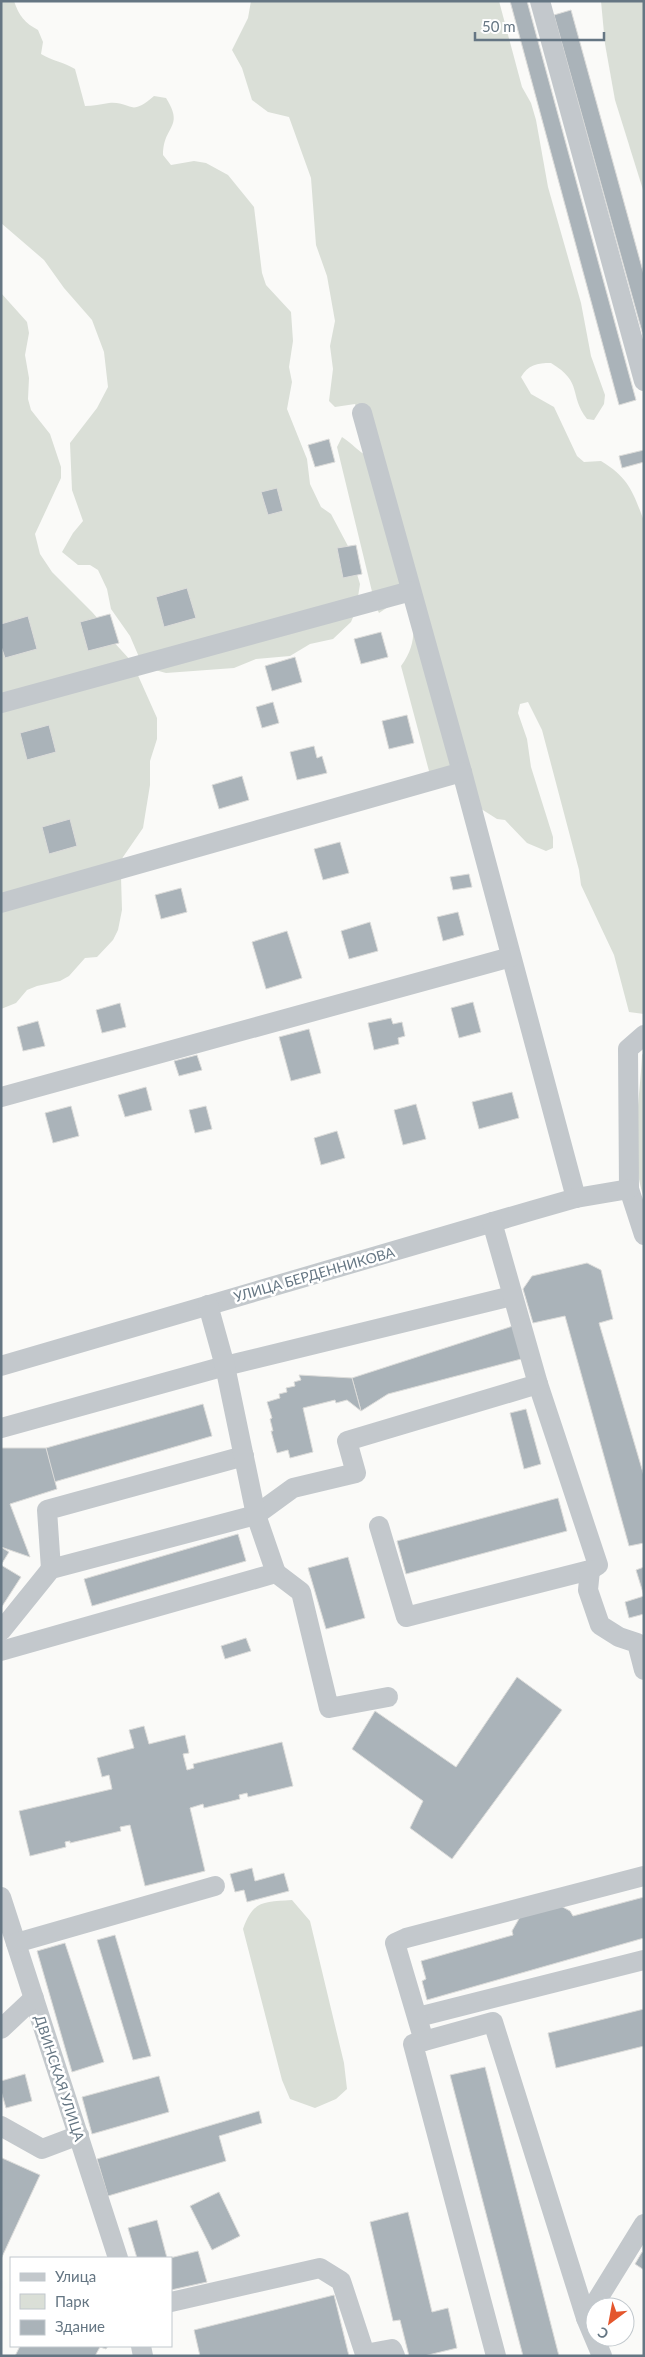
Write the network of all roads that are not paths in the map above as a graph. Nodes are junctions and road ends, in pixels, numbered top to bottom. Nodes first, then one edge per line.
1 (540, 1) edge
2 (644, 381) edge
3 (362, 413) dead end
4 (411, 591) junction
5 (1, 703) edge
6 (462, 772) junction
7 (1, 903) edge
8 (511, 957) junction
9 (644, 1035) edge
10 (1, 1097) edge
11 (629, 1189) junction
12 (576, 1198) junction
13 (492, 1222) junction
14 (644, 1235) edge
15 (512, 1296) junction
16 (208, 1305) junction
17 (1, 1366) edge
18 (225, 1366) junction
19 (538, 1384) junction
20 (1, 1428) edge
21 (244, 1456) junction
22 (256, 1515) junction
23 (379, 1526) dead end
24 (51, 1569) junction
25 (590, 1570) junction
26 (276, 1573) junction
27 (1, 1631) edge
28 (1, 1651) edge
29 (644, 1670) edge
30 (388, 1697) dead end
31 (644, 1876) edge
32 (215, 1886) dead end
33 (1, 1897) edge
34 (16, 1943) junction
35 (644, 1960) edge
36 (34, 1998) junction
37 (418, 2018) junction
38 (1, 2029) edge
39 (424, 2041) junction
40 (1, 2126) edge
41 (79, 2135) junction
42 (644, 2224) edge
43 (118, 2257) edge
44 (599, 2297) edge
45 (172, 2302) edge
46 (585, 2315) edge
47 (395, 2356) edge
48 (496, 2356) edge

1 - 2 street
3 - 4 street
4 - 5 street
4 - 6 street
6 - 7 street
6 - 8 street
8 - 10 street
8 - 12 street
9 - 11 street
11 - 12 street, УЛИЦА БЕРДЕННИКОВА
11 - 14 street
12 - 13 street, УЛИЦА БЕРДЕННИКОВА
13 - 15 street
13 - 16 street, УЛИЦА БЕРДЕННИКОВА
15 - 18 street
15 - 19 street
16 - 17 street, УЛИЦА БЕРДЕННИКОВА
16 - 18 street
18 - 20 street
18 - 21 street
19 - 22 street
19 - 25 street
21 - 22 street
21 - 24 street
22 - 24 street
22 - 26 street
23 - 25 street
24 - 27 street
25 - 29 street
26 - 28 street
26 - 30 street
31 - 37 street
32 - 34 street
33 - 34 street, ДВИНСКАЯ УЛИЦА
34 - 36 street, ДВИНСКАЯ УЛИЦА
35 - 37 street
36 - 38 street
36 - 41 street, ДВИНСКАЯ УЛИЦА
37 - 39 street
39 - 46 street
39 - 48 street
40 - 41 street
41 - 43 street, ДВИНСКАЯ УЛИЦА
42 - 44 street
45 - 47 street

